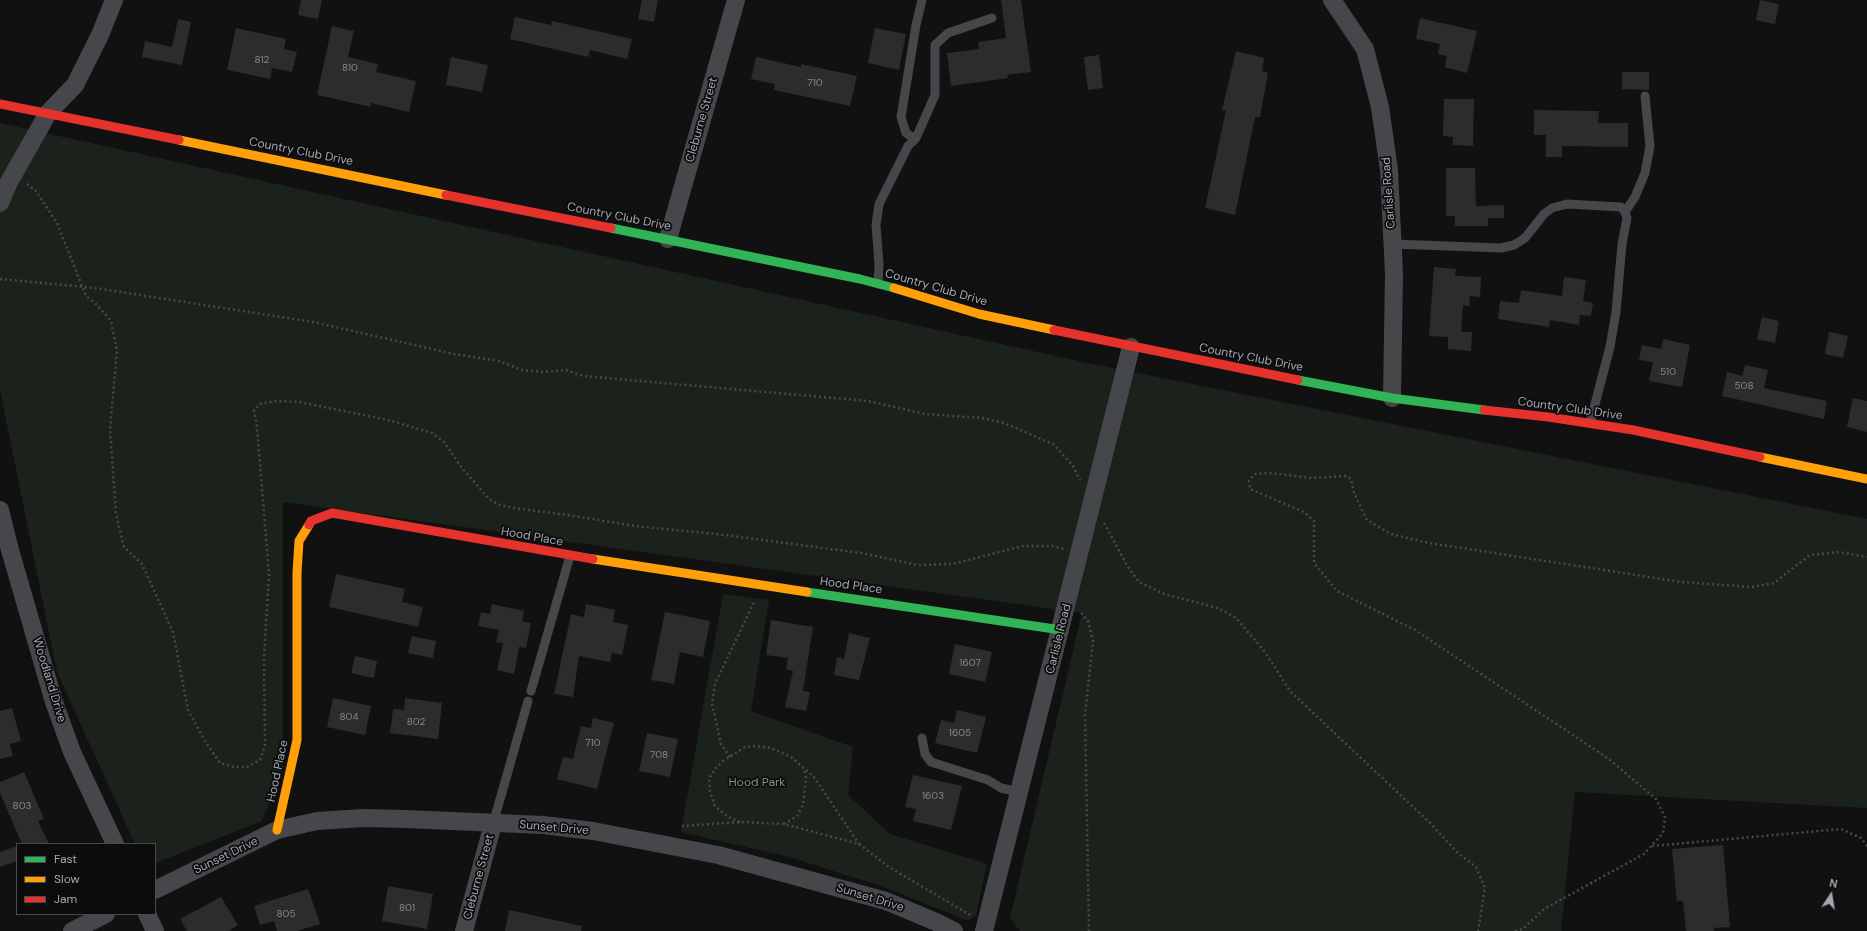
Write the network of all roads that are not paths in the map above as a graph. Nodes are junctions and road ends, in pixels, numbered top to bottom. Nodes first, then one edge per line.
1 (114, 0) edge
2 (736, 0) edge
3 (922, 0) edge
4 (1332, 0) edge
5 (992, 18) dead end
6 (1645, 96) dead end
7 (0, 104) edge
8 (48, 113) junction
9 (915, 139) junction
10 (0, 203) edge
11 (1625, 212) junction
12 (668, 239) junction
13 (1393, 244) junction
14 (878, 284) junction
15 (1131, 347) junction
16 (1392, 398) junction
17 (1590, 423) junction
18 (1867, 479) edge
19 (0, 510) edge
20 (570, 556) junction
21 (1061, 630) junction
22 (531, 691) dead end
23 (528, 701) dead end
24 (922, 738) dead end
25 (1020, 792) junction
26 (493, 824) junction
27 (277, 830) junction
28 (115, 843) edge
29 (156, 890) edge
30 (104, 915) edge
31 (147, 915) edge
32 (985, 927) edge
33 (72, 931) edge
34 (155, 931) edge
35 (464, 931) edge
36 (954, 931) edge

1 - 8 street
2 - 12 street, Cleburne Street
3 - 9 lane
4 - 13 street, Carlisle Road
5 - 9 lane
6 - 11 lane
7 - 8 street, Country Club Drive
8 - 10 street
8 - 12 street, Country Club Drive
9 - 14 lane
11 - 13 lane
11 - 17 lane
12 - 14 street, Country Club Drive
13 - 16 street, Carlisle Road
14 - 15 street, Country Club Drive
15 - 16 street, Country Club Drive
15 - 21 street, Carlisle Road
16 - 17 street, Country Club Drive
17 - 18 street, Country Club Drive
19 - 28 street, Woodland Drive
20 - 21 street, Hood Place
20 - 22 lane
20 - 27 street, Hood Place
21 - 25 street, Carlisle Road
23 - 26 lane
24 - 25 lane
25 - 32 street, Carlisle Road
26 - 27 street, Sunset Drive
26 - 35 street, Cleburne Street
26 - 36 street, Sunset Drive
27 - 29 street, Sunset Drive
30 - 33 street
31 - 34 street

